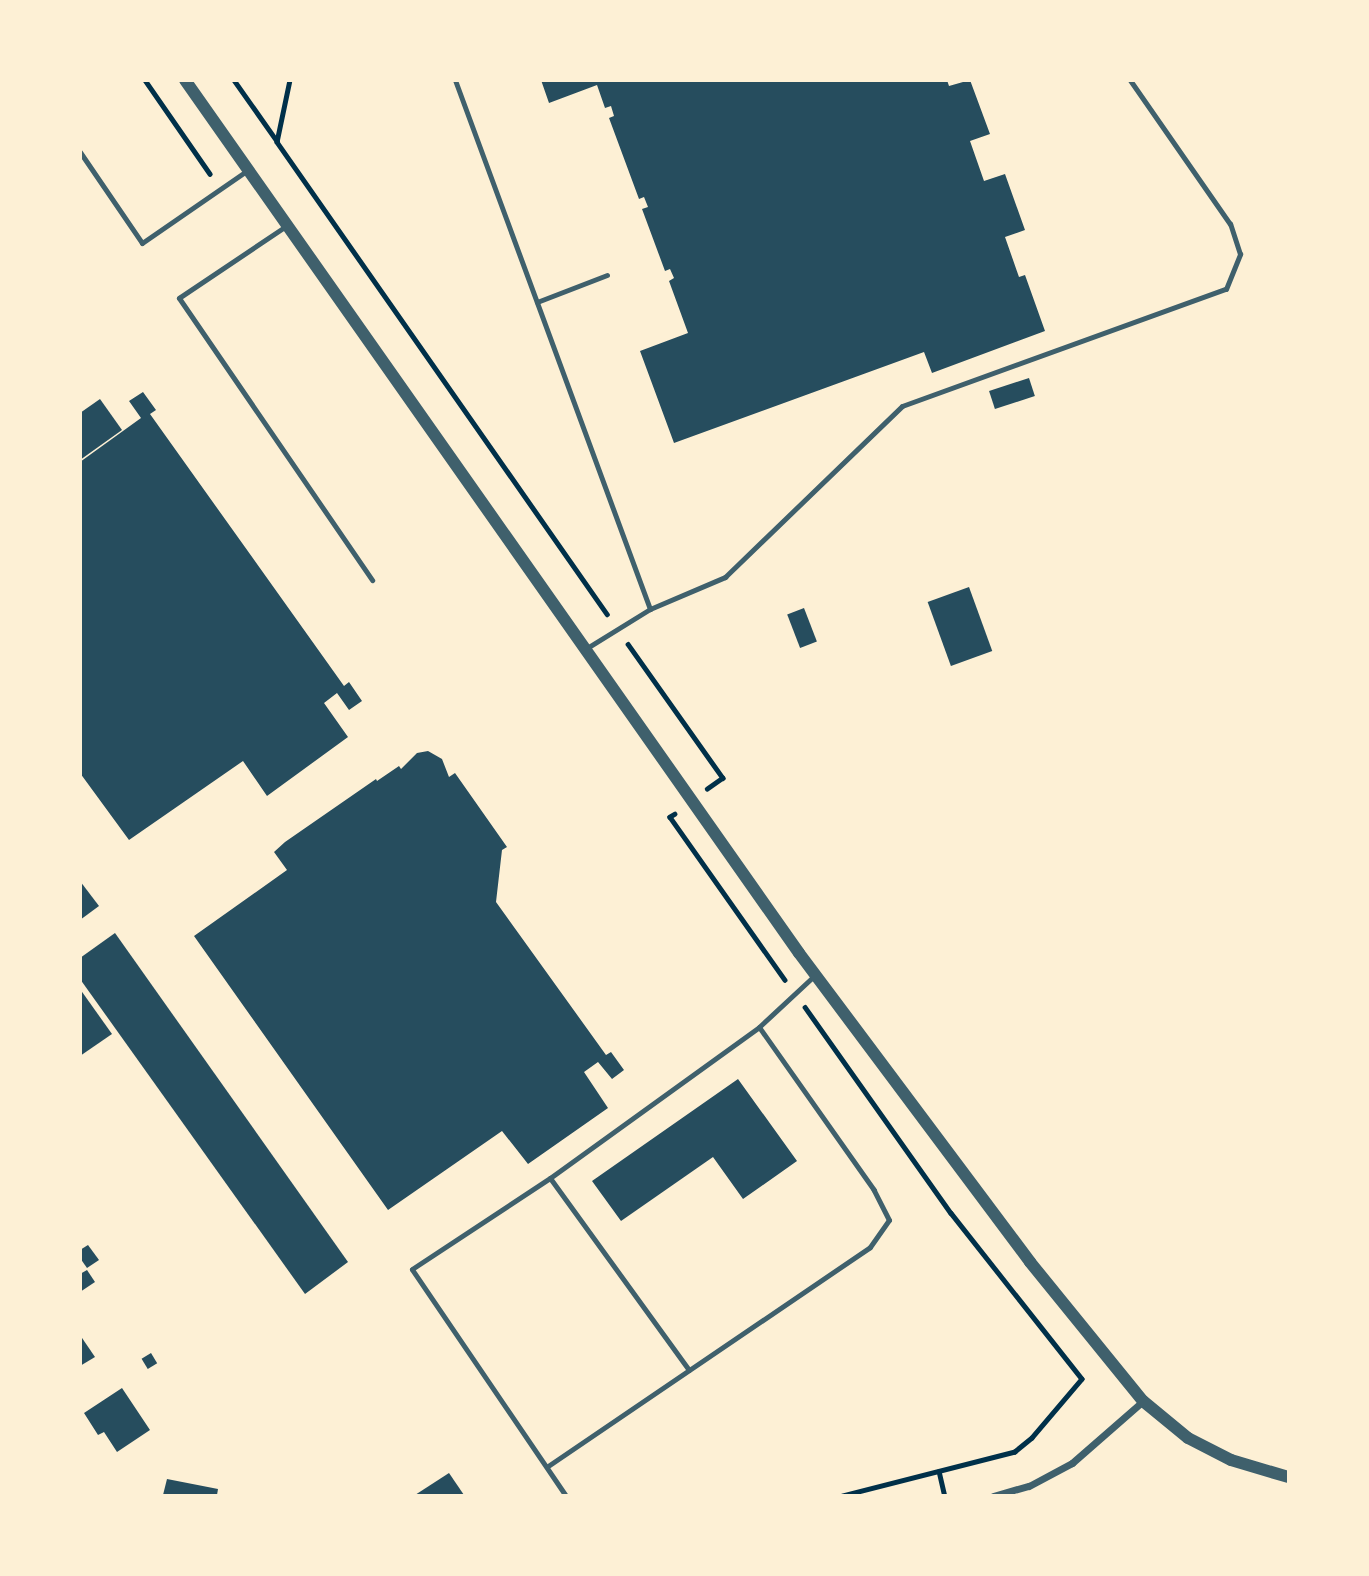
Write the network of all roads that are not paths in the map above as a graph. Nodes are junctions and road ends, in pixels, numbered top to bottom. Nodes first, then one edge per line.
1 (185, 80) edge
2 (456, 80) edge
3 (1130, 80) edge
4 (80, 152) edge
5 (248, 170) junction
6 (286, 226) junction
7 (607, 275) dead end
8 (537, 302) junction
9 (372, 580) dead end
10 (650, 609) junction
11 (584, 649) junction
12 (815, 975) junction
13 (759, 1027) junction
14 (550, 1178) junction
15 (689, 1370) junction
16 (1143, 1401) junction
17 (548, 1465) junction
18 (1289, 1477) edge
19 (566, 1496) edge
20 (993, 1496) edge

1 - 5 street
2 - 8 lane
3 - 10 lane
4 - 5 lane
5 - 6 street
6 - 9 lane
6 - 11 street
7 - 8 lane
8 - 10 lane
10 - 11 lane
11 - 12 street
12 - 13 lane
12 - 16 street
13 - 14 lane
13 - 15 lane
14 - 15 lane
14 - 17 lane
15 - 17 lane
16 - 18 street
16 - 20 street
17 - 19 lane

